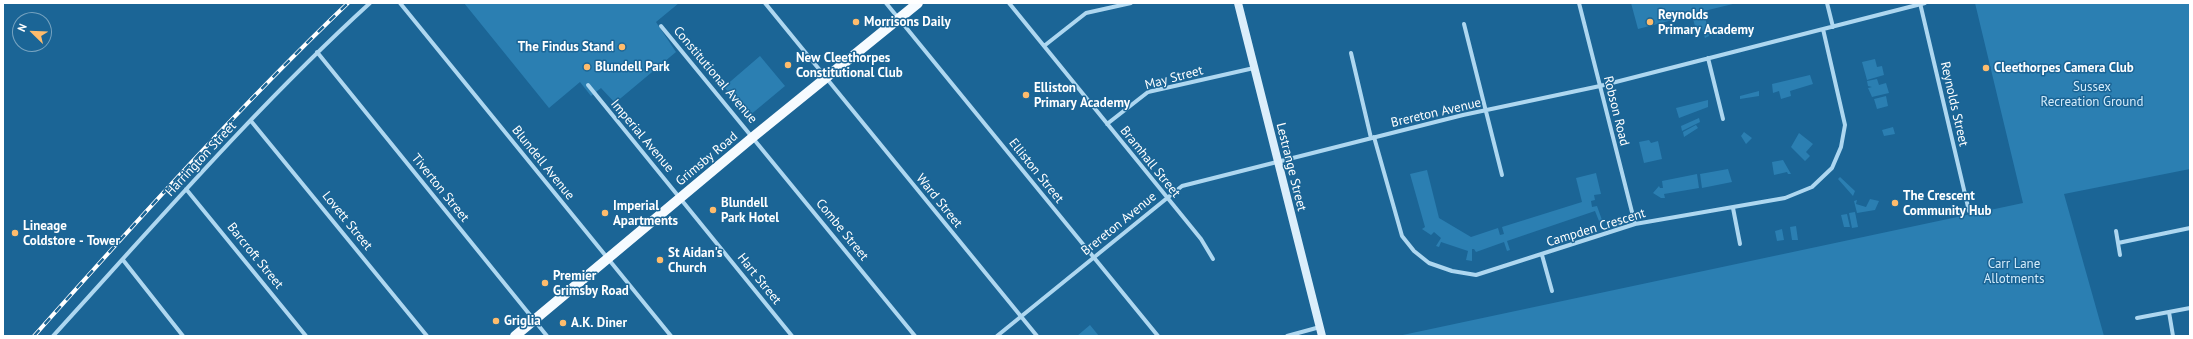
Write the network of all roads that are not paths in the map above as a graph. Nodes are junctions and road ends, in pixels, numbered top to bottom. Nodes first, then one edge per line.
1 (370, 3) edge
2 (400, 3) edge
3 (765, 3) edge
4 (886, 3) edge
5 (918, 3) edge
6 (1009, 3) edge
7 (1131, 3) edge
8 (1238, 3) edge
9 (1579, 3) edge
10 (1827, 3) edge
11 (1922, 3) edge
12 (899, 19) junction
13 (1464, 24) dead end
14 (661, 26) dead end
15 (1833, 27) junction
16 (1823, 29) junction
17 (1044, 46) junction
18 (317, 52) junction
19 (1351, 53) dead end
20 (1708, 58) junction
21 (1254, 68) junction
22 (826, 78) junction
23 (588, 85) dead end
24 (1600, 86) junction
25 (1486, 111) junction
26 (1723, 119) dead end
27 (251, 120) junction
28 (1107, 124) junction
29 (753, 137) junction
30 (1372, 138) junction
31 (1277, 162) junction
32 (1502, 175) dead end
33 (186, 189) junction
34 (680, 198) junction
35 (1166, 198) junction
36 (1733, 208) junction
37 (1969, 211) dead end
38 (1635, 224) junction
39 (2190, 228) edge
40 (2116, 231) dead end
41 (2118, 243) junction
42 (1740, 244) dead end
43 (1542, 255) junction
44 (2120, 255) dead end
45 (1094, 257) junction
46 (608, 259) junction
47 (123, 260) junction
48 (1213, 260) dead end
49 (1552, 291) dead end
50 (2190, 308) edge
51 (2169, 312) junction
52 (1021, 316) junction
53 (2136, 318) dead end
54 (534, 320) junction
55 (1320, 327) junction
56 (53, 336) edge
57 (183, 336) edge
58 (306, 336) edge
59 (427, 336) edge
60 (515, 336) edge
61 (547, 336) edge
62 (670, 336) edge
63 (792, 336) edge
64 (915, 336) edge
65 (997, 336) edge
66 (1037, 336) edge
67 (1158, 336) edge
68 (1287, 336) edge
69 (1322, 336) edge
70 (2173, 336) edge

1 - 18 street, Harrington Street
2 - 46 street, Blundell Avenue
3 - 22 street, Ward Street
4 - 12 street, Elliston Street
5 - 12 main road, Grimsby Road
6 - 17 street, Bramhall Street
7 - 17 street
8 - 21 street, Lestrange Street
9 - 24 street, Robson Road
10 - 15 street
11 - 15 street, Brereton Avenue
11 - 37 street, Reynolds Street
12 - 22 main road, Grimsby Road
12 - 45 street, Elliston Street
13 - 25 street
14 - 29 street, Constitutional Avenue
15 - 16 street, Brereton Avenue
16 - 20 street, Brereton Avenue
16 - 36 street, Campden Crescent
17 - 28 street, Bramhall Street
18 - 27 street, Harrington Street
18 - 54 street, Tiverton Street
19 - 30 street, Campden Crescent
20 - 24 street, Brereton Avenue
20 - 26 street
21 - 28 street, May Street
21 - 31 street, Lestrange Street
22 - 29 main road, Grimsby Road
22 - 52 street, Ward Street
23 - 34 street, Imperial Avenue
24 - 25 street, Brereton Avenue
24 - 38 street, Robson Road
25 - 30 street, Brereton Avenue
25 - 32 street
27 - 33 street, Harrington Street
27 - 59 street, Lovett Street
28 - 35 street, Bramhall Street
29 - 34 main road, Grimsby Road
29 - 64 street, Combe Street
30 - 31 street, Brereton Avenue
30 - 43 street, Campden Crescent
31 - 35 street, Brereton Avenue
31 - 55 street, Lestrange Street
33 - 47 street, Harrington Street
33 - 58 street, Barcroft Street
34 - 46 main road, Grimsby Road
34 - 63 street, Hart Street
35 - 45 street, Brereton Avenue
35 - 48 street, Bramhall Street
36 - 38 street, Campden Crescent
36 - 42 street
38 - 43 street, Campden Crescent
39 - 41 street
40 - 41 street
41 - 44 street
43 - 49 street
45 - 52 street, Brereton Avenue
45 - 67 street, Elliston Street
46 - 54 main road, Grimsby Road
46 - 62 street, Blundell Avenue
47 - 56 street, Harrington Street
47 - 57 street
50 - 51 street
51 - 53 street
51 - 70 street
52 - 65 street, Brereton Avenue
52 - 66 street, Ward Street
54 - 60 main road, Grimsby Road
54 - 61 street, Tiverton Street
55 - 68 street
55 - 69 street, Lestrange Street

